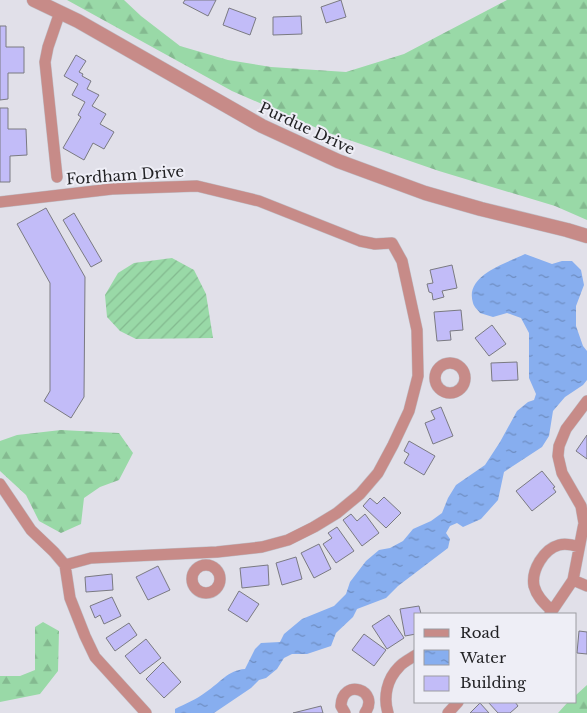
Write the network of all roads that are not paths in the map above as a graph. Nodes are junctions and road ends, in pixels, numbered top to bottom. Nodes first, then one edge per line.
1 (34, 0) edge
2 (60, 12) junction
3 (57, 177) dead end
4 (0, 202) edge
5 (587, 236) edge
6 (418, 376) junction
7 (436, 376) dead end
8 (587, 401) edge
9 (0, 484) edge
10 (579, 547) junction
11 (65, 565) junction
12 (573, 580) junction
13 (587, 586) edge
14 (551, 613) edge
15 (414, 656) edge
16 (457, 703) edge
17 (367, 708) edge
18 (387, 708) edge
19 (146, 713) edge
20 (345, 713) edge
21 (448, 713) edge

1 - 2 street, Purdue Drive
2 - 3 street
2 - 5 street, Purdue Drive
4 - 6 street, Fordham Drive
6 - 7 street
6 - 11 street
8 - 10 street
9 - 11 street
10 - 12 street
10 - 14 street
11 - 19 street
12 - 13 street
12 - 14 street
15 - 18 street
16 - 21 street
17 - 18 street
17 - 20 street

